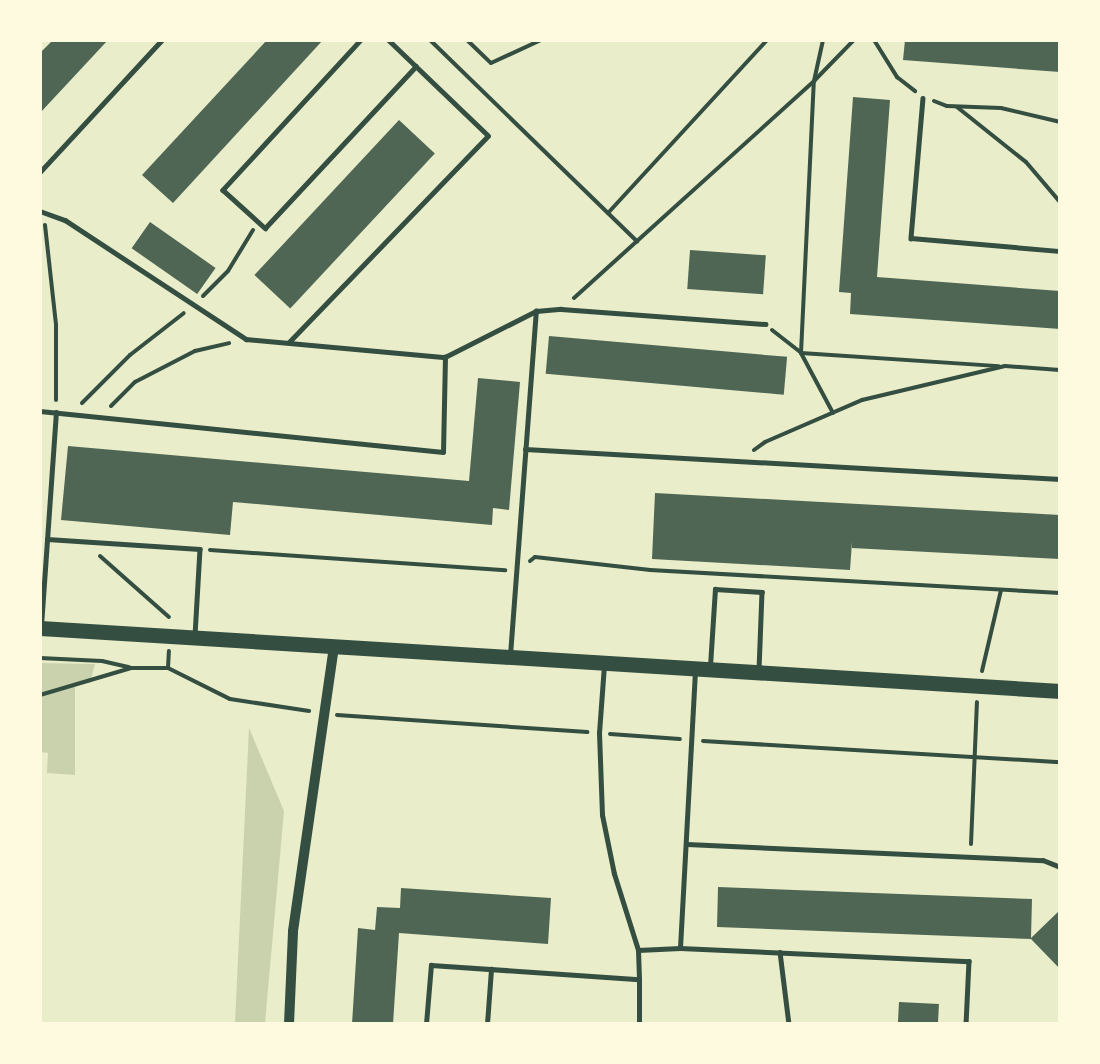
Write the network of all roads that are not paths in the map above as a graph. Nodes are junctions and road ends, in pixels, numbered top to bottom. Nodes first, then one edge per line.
1 (162, 40) edge
2 (361, 40) edge
3 (388, 40) edge
4 (416, 66) junction
5 (923, 98) road end
6 (40, 172) edge
7 (42, 212) edge
8 (1059, 251) edge
9 (536, 310) junction
10 (765, 324) road end
11 (289, 342) junction
12 (445, 357) junction
13 (40, 411) edge
14 (56, 413) junction
15 (525, 449) junction
16 (1059, 479) edge
17 (47, 539) junction
18 (41, 628) edge
19 (195, 636) junction
20 (334, 645) junction
21 (510, 656) junction
22 (604, 662) junction
23 (703, 669) junction
24 (759, 672) junction
25 (1059, 691) edge
26 (687, 844) junction
27 (1059, 867) edge
28 (680, 948) junction
29 (638, 950) junction
30 (780, 952) junction
31 (491, 969) junction
32 (639, 979) junction
33 (289, 1023) edge
34 (426, 1023) edge
35 (487, 1023) edge
36 (639, 1023) edge
37 (789, 1023) edge
38 (966, 1023) edge

1 - 6 lane
2 - 4 lane
3 - 4 lane
4 - 11 lane
5 - 8 lane
7 - 11 lane
9 - 10 lane
9 - 12 lane
9 - 15 lane
11 - 12 lane
12 - 14 lane
13 - 14 lane
14 - 17 lane
15 - 16 lane
15 - 21 lane
17 - 18 lane
17 - 19 lane
18 - 19 main road
19 - 20 main road
20 - 21 main road
20 - 33 street
21 - 22 main road
22 - 23 main road
22 - 29 lane
23 - 24 main road
23 - 24 lane
23 - 26 lane
24 - 25 main road
26 - 27 lane
26 - 28 lane
28 - 29 lane
28 - 30 lane
29 - 32 lane
30 - 37 lane
30 - 38 lane
31 - 32 lane
31 - 34 lane
31 - 35 lane
32 - 36 lane

